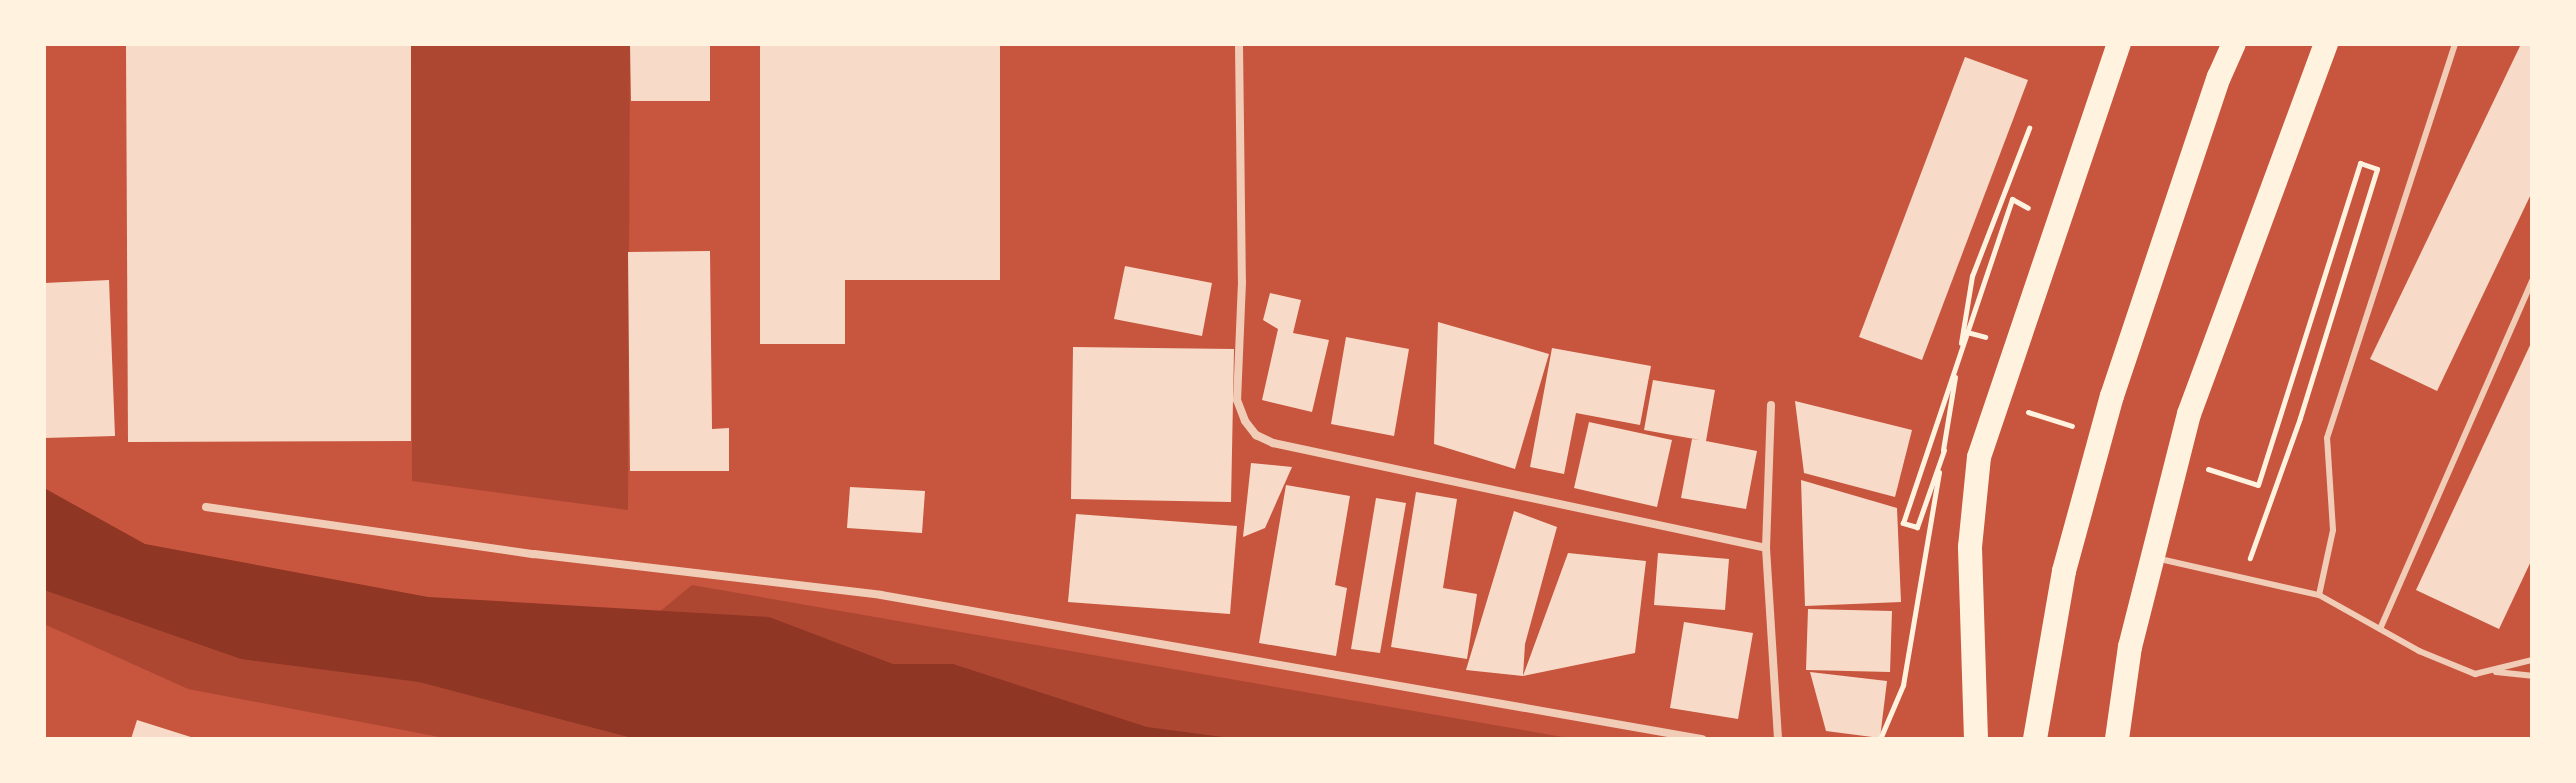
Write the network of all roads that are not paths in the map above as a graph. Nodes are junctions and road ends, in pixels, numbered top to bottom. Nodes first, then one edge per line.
1 (1239, 44) edge
2 (2119, 44) edge
3 (2234, 44) edge
4 (2326, 44) edge
5 (2455, 44) edge
6 (2532, 281) edge
7 (1771, 405) dead end
8 (206, 507) dead end
9 (1766, 548) junction
10 (2153, 557) junction
11 (2319, 595) junction
12 (2380, 629) junction
13 (2532, 660) edge
14 (2490, 672) junction
15 (2532, 676) edge
16 (1702, 739) edge
17 (1778, 739) edge
18 (1976, 739) edge
19 (2035, 739) edge
20 (2117, 739) edge

1 - 9 street
2 - 18 highway
3 - 19 highway
4 - 10 highway
5 - 11 lane
6 - 12 lane
7 - 9 street
8 - 16 street
9 - 17 street
10 - 11 lane
10 - 20 highway
11 - 12 lane
12 - 14 lane
13 - 14 lane
14 - 15 lane

